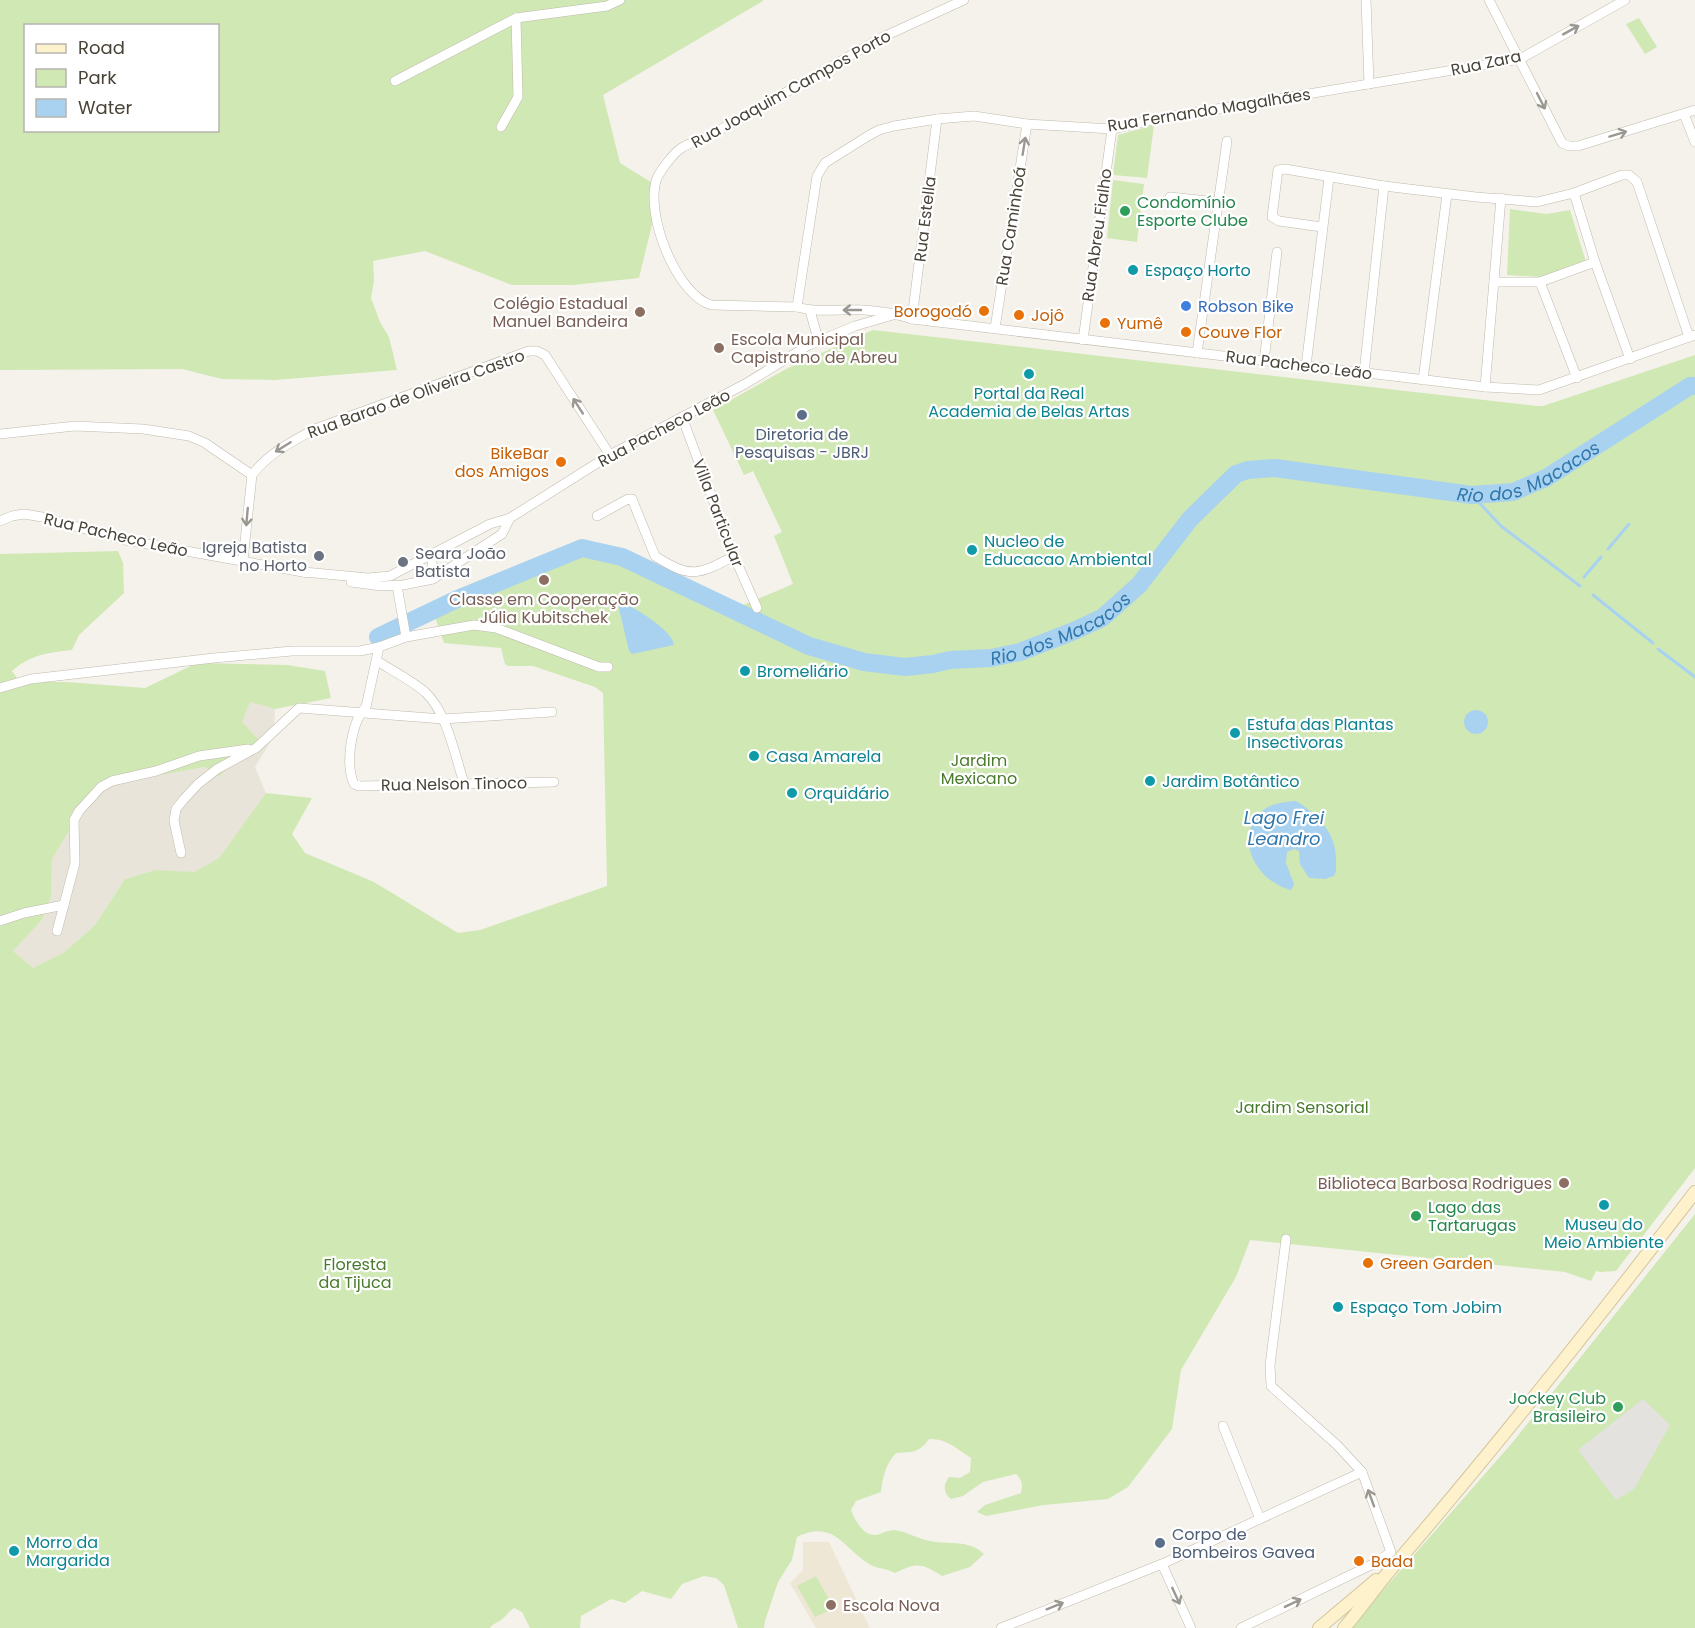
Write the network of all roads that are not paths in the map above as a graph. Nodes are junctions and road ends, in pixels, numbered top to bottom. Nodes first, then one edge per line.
1 (620, 0) edge
2 (964, 0) edge
3 (1366, 0) edge
4 (1489, 0) edge
5 (1624, 0) edge
6 (516, 18) junction
7 (1520, 59) junction
8 (395, 81) dead end
9 (1369, 84) junction
10 (1695, 110) edge
11 (1684, 114) junction
12 (937, 119) junction
13 (1027, 124) junction
14 (501, 127) dead end
15 (1112, 129) junction
16 (1227, 141) dead end
17 (1695, 142) edge
18 (1329, 178) junction
19 (1384, 186) junction
20 (1574, 193) junction
21 (1447, 194) junction
22 (1170, 196) dead end
23 (1502, 198) junction
24 (1217, 202) junction
25 (1322, 227) junction
26 (1277, 252) dead end
27 (1595, 262) junction
28 (1494, 282) junction
29 (1540, 282) junction
30 (797, 307) junction
31 (810, 311) junction
32 (895, 314) junction
33 (912, 319) junction
34 (995, 328) junction
35 (1692, 336) edge
36 (1083, 340) junction
37 (819, 342) junction
38 (1197, 353) junction
39 (1630, 358) junction
40 (1264, 361) junction
41 (1306, 366) junction
42 (1364, 373) junction
43 (1577, 378) junction
44 (1423, 380) junction
45 (1485, 387) junction
46 (682, 417) junction
47 (0, 434) edge
48 (610, 455) junction
49 (252, 475) junction
50 (597, 516) dead end
51 (510, 518) junction
52 (0, 521) edge
53 (431, 554) junction
54 (734, 556) junction
55 (243, 560) junction
56 (407, 568) junction
57 (304, 572) junction
58 (446, 573) junction
59 (400, 586) junction
60 (757, 608) dead end
61 (406, 637) junction
62 (380, 647) junction
63 (377, 661) junction
64 (608, 667) dead end
65 (0, 688) edge
66 (552, 711) dead end
67 (360, 713) junction
68 (443, 719) junction
69 (256, 748) junction
70 (555, 782) dead end
71 (464, 783) junction
72 (181, 853) dead end
73 (64, 905) junction
74 (0, 921) edge
75 (57, 931) dead end
76 (1695, 1192) edge
77 (1286, 1239) dead end
78 (1223, 1425) dead end
79 (1362, 1472) junction
80 (1260, 1519) junction
81 (1394, 1557) junction
82 (1162, 1564) junction
83 (1001, 1628) edge
84 (1191, 1628) edge
85 (1241, 1628) edge
86 (1319, 1628) edge
87 (1344, 1628) edge

1 - 6 street
2 - 30 street, Rua Joaquim Campos Porto
3 - 9 street
4 - 7 street
7 -> 5 street, Rua Zara
6 - 8 street
6 - 14 street
7 - 9 street, Rua Zara
7 -> 11 street
9 - 15 street, Rua Fernando Magalhães
10 - 11 street
11 - 17 street
12 - 13 street, Rua Fernando Magalhães
12 - 30 street, Rua Fernando Magalhães
12 - 33 street, Rua Estella
13 - 15 street, Rua Fernando Magalhães
34 -> 13 street, Rua Caminhoá
15 - 36 street, Rua Abreu Fialho
16 - 24 street
18 - 19 street
18 - 25 street
18 - 25 street
19 - 21 street
19 - 42 street
20 - 23 street
20 - 27 street
20 - 35 street
21 - 23 street
21 - 44 street
22 - 24 street
23 - 28 street
24 - 38 street
25 - 41 street
26 - 40 street
27 - 29 street
27 - 39 street
28 - 29 street
28 - 45 street
29 - 43 street
30 - 31 street, Rua Joaquim Campos Porto
32 -> 31 street, Rua Pacheco Leão
31 - 37 street
32 - 33 street, Rua Pacheco Leão
32 - 37 street, Rua Pacheco Leão
33 - 34 street, Rua Pacheco Leão
34 - 36 street, Rua Pacheco Leão
35 - 39 street, Rua Pacheco Leão
36 - 38 street, Rua Pacheco Leão
37 - 46 street, Rua Pacheco Leão
38 - 40 street, Rua Pacheco Leão
39 - 43 street, Rua Pacheco Leão
40 - 41 street, Rua Pacheco Leão
41 - 42 street, Rua Pacheco Leão
42 - 44 street, Rua Pacheco Leão
43 - 45 street, Rua Pacheco Leão
44 - 45 street, Rua Pacheco Leão
46 - 48 street, Rua Pacheco Leão
46 - 54 street, Villa Particular
47 - 49 street
48 -> 49 street, Rua Barao de Oliveira Castro
48 - 51 street, Rua Pacheco Leão
49 -> 55 street
50 - 54 street
51 - 53 street, Rua Pacheco Leão
51 - 58 street, Rua Pacheco Leão
52 - 55 street, Rua Pacheco Leão
53 - 56 street, Rua Pacheco Leão
53 - 58 street
54 - 60 street, Villa Particular
55 - 57 street, Rua Pacheco Leão
56 - 57 street, Rua Pacheco Leão
56 - 59 street
57 - 59 street, Rua Pacheco Leão
58 - 59 street, Rua Pacheco Leão
59 - 61 street
61 - 62 street
61 - 64 street
62 - 63 street
62 - 65 street
63 - 67 street
63 - 68 street
66 - 68 street
67 - 68 street
67 - 69 street
67 - 71 street, Rua Nelson Tinoco
68 - 71 street
69 - 72 street
69 - 73 street
70 - 71 street, Rua Nelson Tinoco
73 - 74 street
73 - 75 street
76 - 81 main road
77 - 79 street
78 - 80 street
79 - 80 street
81 -> 79 street
80 - 82 street
85 -> 81 street
81 - 86 main road
81 - 87 main road
83 -> 82 street
82 -> 84 street

